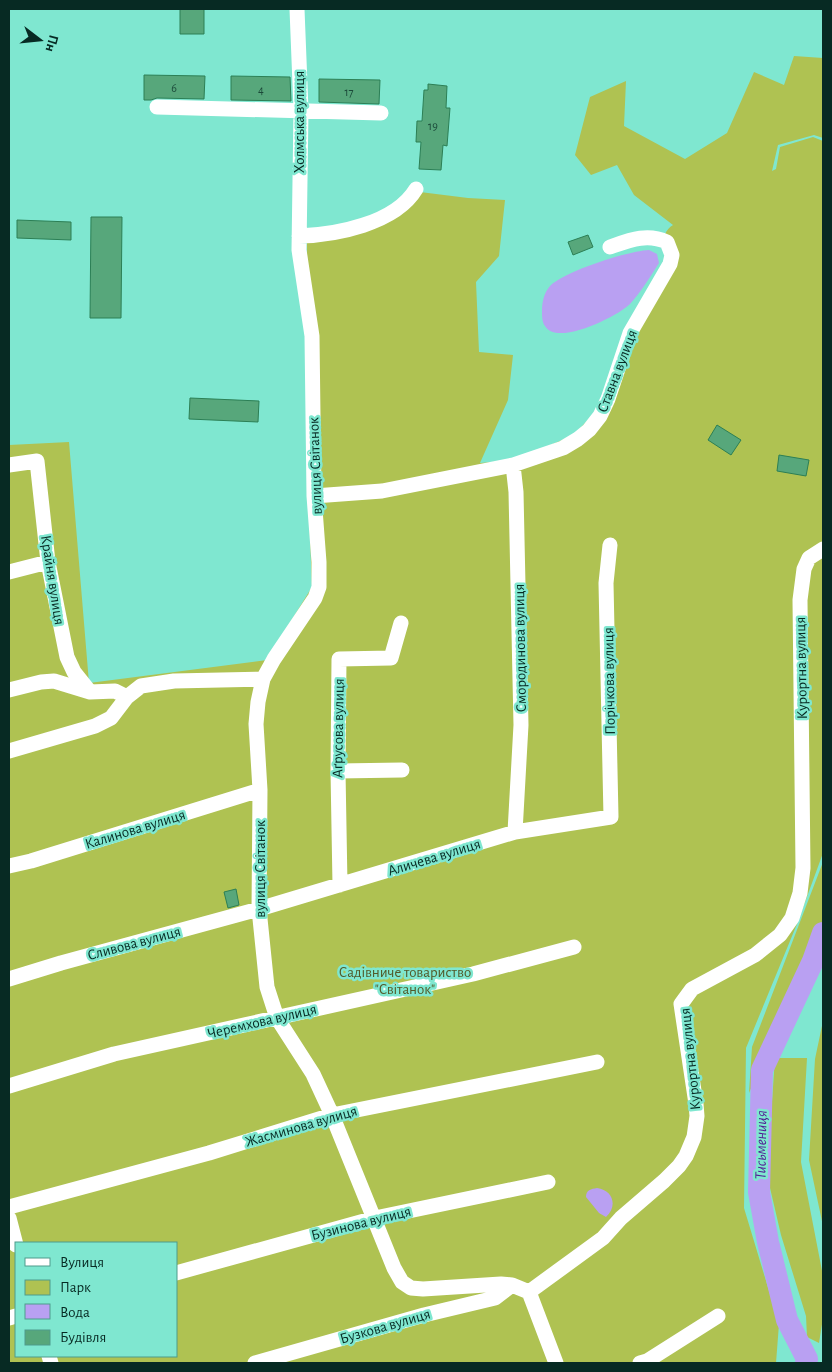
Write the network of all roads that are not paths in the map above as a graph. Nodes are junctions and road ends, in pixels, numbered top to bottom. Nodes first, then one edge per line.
1 (297, 9) edge
2 (157, 107) dead end
3 (301, 110) junction
4 (381, 113) dead end
5 (416, 189) dead end
6 (299, 236) junction
7 (610, 247) dead end
8 (9, 465) edge
9 (513, 465) junction
10 (314, 496) junction
11 (610, 545) dead end
12 (822, 551) edge
13 (48, 562) junction
14 (9, 572) edge
15 (401, 623) dead end
16 (262, 679) junction
17 (9, 690) edge
18 (90, 692) junction
19 (127, 697) junction
20 (9, 752) edge
21 (402, 770) dead end
22 (338, 771) junction
23 (260, 790) junction
24 (611, 817) joint
25 (515, 832) junction
26 (9, 866) edge
27 (340, 885) junction
28 (259, 910) junction
29 (574, 947) dead end
30 (9, 978) edge
31 (277, 1018) junction
32 (597, 1062) dead end
33 (9, 1086) edge
34 (332, 1115) junction
35 (548, 1182) dead end
36 (9, 1207) edge
37 (9, 1218) edge
38 (375, 1218) junction
39 (15, 1242) edge
40 (178, 1272) edge
41 (512, 1285) junction
42 (529, 1292) junction
43 (718, 1316) dead end
44 (255, 1363) edge
45 (556, 1363) edge
46 (640, 1363) edge

1 - 3 street, Холмська вулиця
2 - 3 street
3 - 4 street
3 - 6 street, Холмська вулиця
5 - 6 street
6 - 10 street, вулиця Світанок
7 - 9 street, Ставна вулиця
8 - 13 street, Крайня вулиця
9 - 10 street, Ставна вулиця
9 - 25 street, Смородинова вулиця
10 - 16 street, вулиця Світанок
11 - 24 street, Порічкова вулиця
12 - 42 street, Курортна вулиця
13 - 14 street
13 - 18 street, Крайня вулиця
15 - 22 street, Аґрусова вулиця
16 - 19 street
16 - 23 street, вулиця Світанок
17 - 18 street
18 - 19 street
19 - 20 street
21 - 22 street
22 - 27 street, Аґрусова вулиця
23 - 26 street, Калинова вулиця
23 - 28 street, вулиця Світанок
24 - 25 street, Аличева вулиця
25 - 27 street, Аличева вулиця
27 - 28 street, Аличева вулиця
28 - 30 street, Сливова вулиця
28 - 31 street, вулиця Світанок
29 - 31 street, Черемхова вулиця
31 - 33 street, Черемхова вулиця
31 - 34 street, вулиця Світанок
32 - 34 street, Жасминова вулиця
34 - 36 street, Жасминова вулиця
34 - 38 street, вулиця Світанок
35 - 38 street, Бузинова вулиця
37 - 39 street
38 - 40 street, Бузинова вулиця
38 - 41 street, вулиця Світанок
41 - 42 street, вулиця Світанок
41 - 44 street, Бузкова вулиця
42 - 45 street
43 - 46 street

